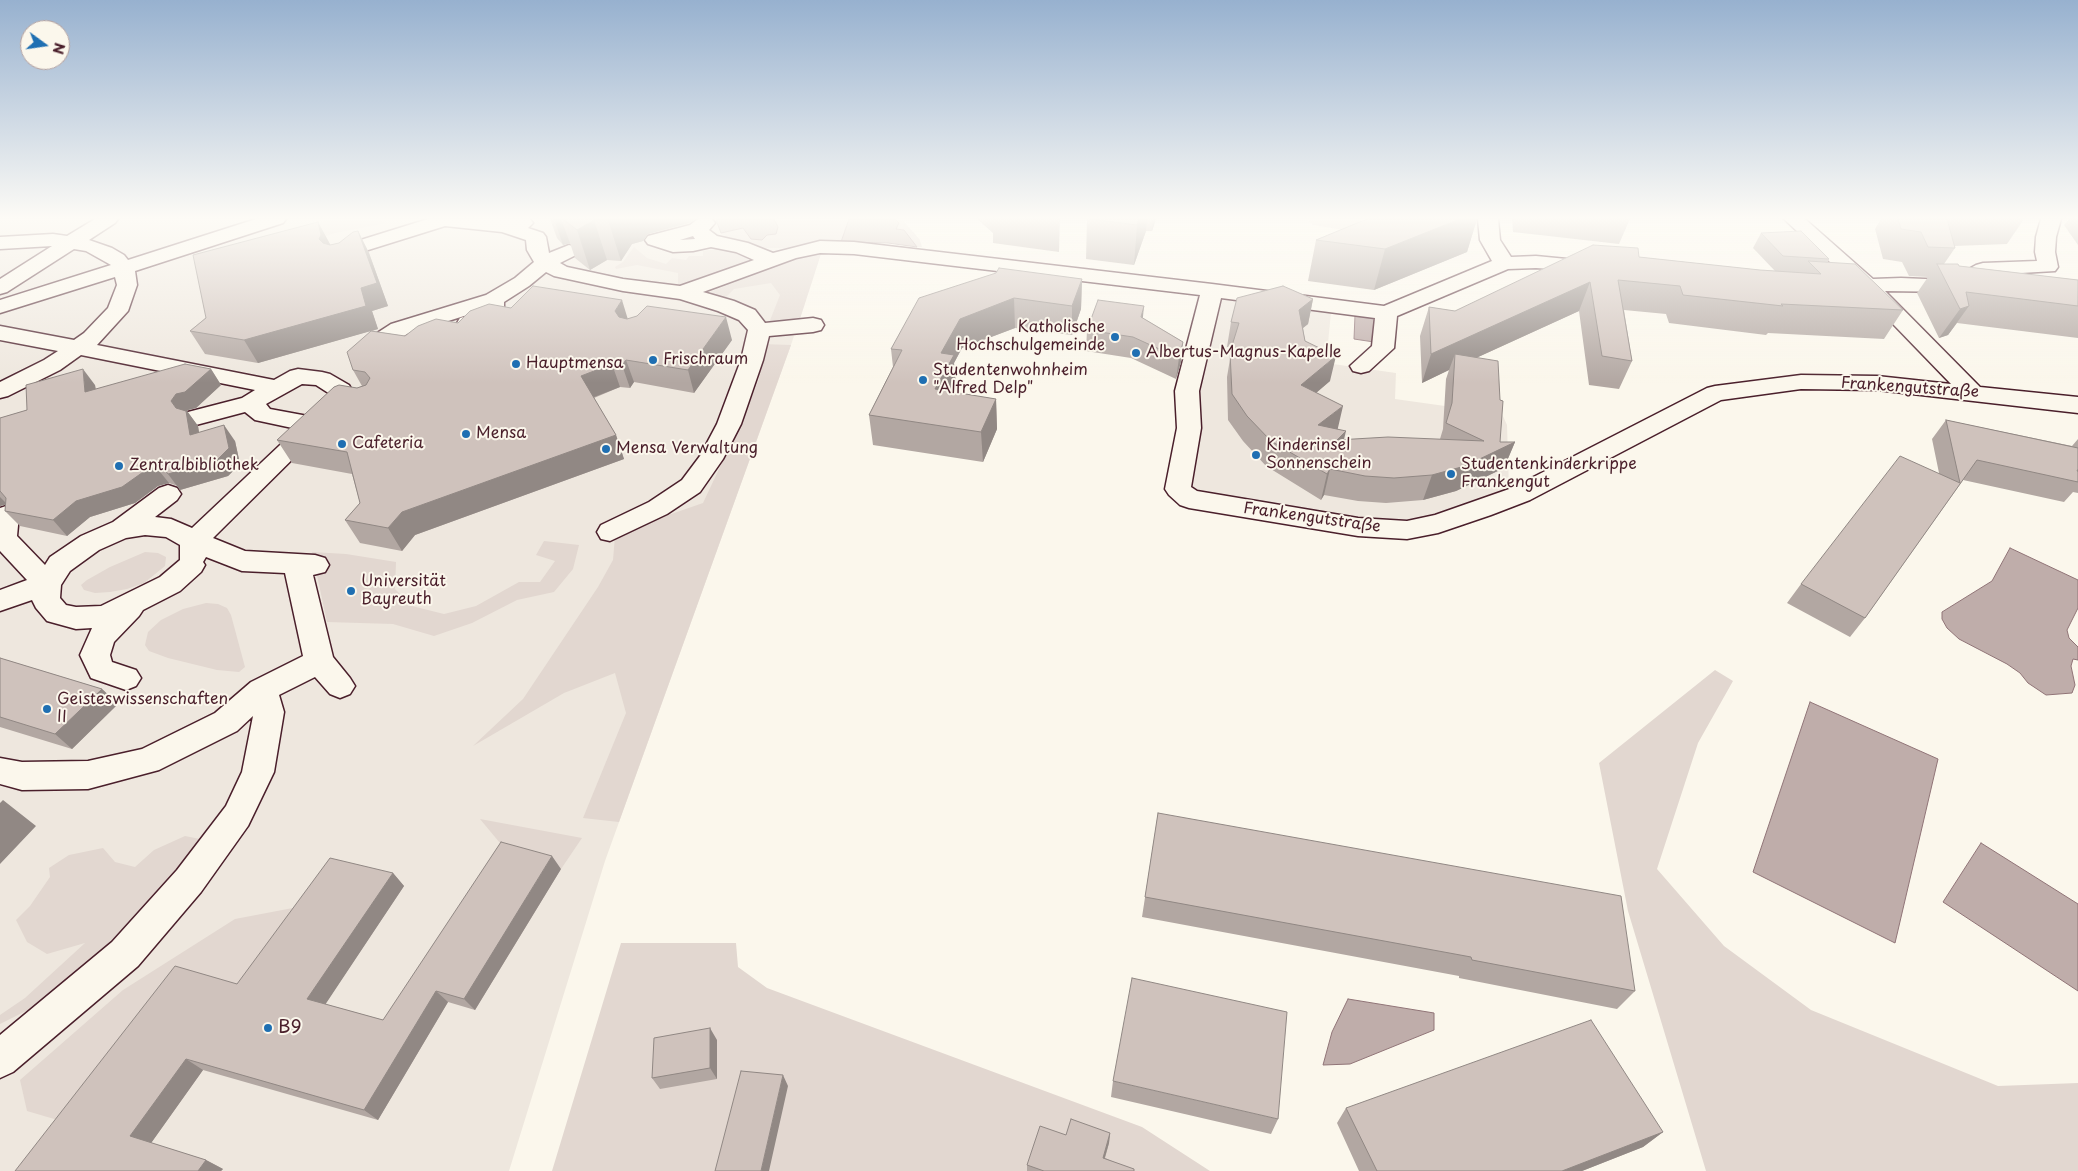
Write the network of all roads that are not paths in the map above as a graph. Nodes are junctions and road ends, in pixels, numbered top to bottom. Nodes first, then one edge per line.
1 (22, 274) edge
2 (109, 274) edge
3 (125, 274) edge
4 (532, 274) edge
5 (568, 274) edge
6 (605, 274) edge
7 (732, 274) edge
8 (1073, 274) edge
9 (1480, 274) edge
10 (1854, 274) edge
11 (1975, 274) edge
12 (597, 280) junction
13 (1822, 283) edge
14 (1868, 286) junction
15 (1953, 286) junction
16 (0, 288) edge
17 (1212, 290) junction
18 (1982, 290) edge
19 (672, 294) junction
20 (494, 299) dead end
21 (0, 307) edge
22 (1386, 313) junction
23 (813, 325) dead end
24 (759, 330) junction
25 (0, 333) edge
26 (78, 348) junction
27 (246, 361) edge
28 (1361, 366) dead end
29 (224, 376) junction
30 (277, 388) junction
31 (0, 391) edge
32 (1972, 392) junction
33 (343, 398) junction
34 (369, 402) edge
35 (250, 403) junction
36 (2078, 405) edge
37 (196, 417) dead end
38 (316, 424) junction
39 (168, 494) dead end
40 (6, 515) edge
41 (122, 529) junction
42 (610, 532) dead end
43 (192, 553) junction
44 (47, 584) junction
45 (189, 592) dead end
46 (0, 600) edge
47 (140, 600) junction
48 (319, 661) junction
49 (105, 676) dead end
50 (340, 686) dead end
51 (262, 690) junction
52 (0, 771) edge
53 (0, 1059) edge

1 - 16 street
2 - 21 street
3 - 26 street
4 - 20 street
5 - 12 street
6 - 12 street
7 - 19 street
8 - 17 street
9 - 22 street
10 - 14 street
11 - 15 street
12 - 19 street
13 - 14 street
14 - 15 street
14 - 32 street
15 - 18 street
17 - 22 street
17 - 32 street, Frankengutstraße
19 - 24 street
22 - 28 street
23 - 24 street
24 - 42 street
25 - 26 street
26 - 29 street
26 - 31 street
27 - 29 street
29 - 30 street
30 - 33 street
30 - 35 street
32 - 36 street, Frankengutstraße
33 - 34 street
33 - 38 street
35 - 37 street
35 - 38 street
38 - 43 street
39 - 41 street
40 - 44 street
41 - 43 street
41 - 44 street
43 - 45 street
43 - 47 street
43 - 48 street
44 - 46 street
44 - 47 street
47 - 49 street
48 - 50 street
48 - 51 street
51 - 52 street
51 - 53 street

